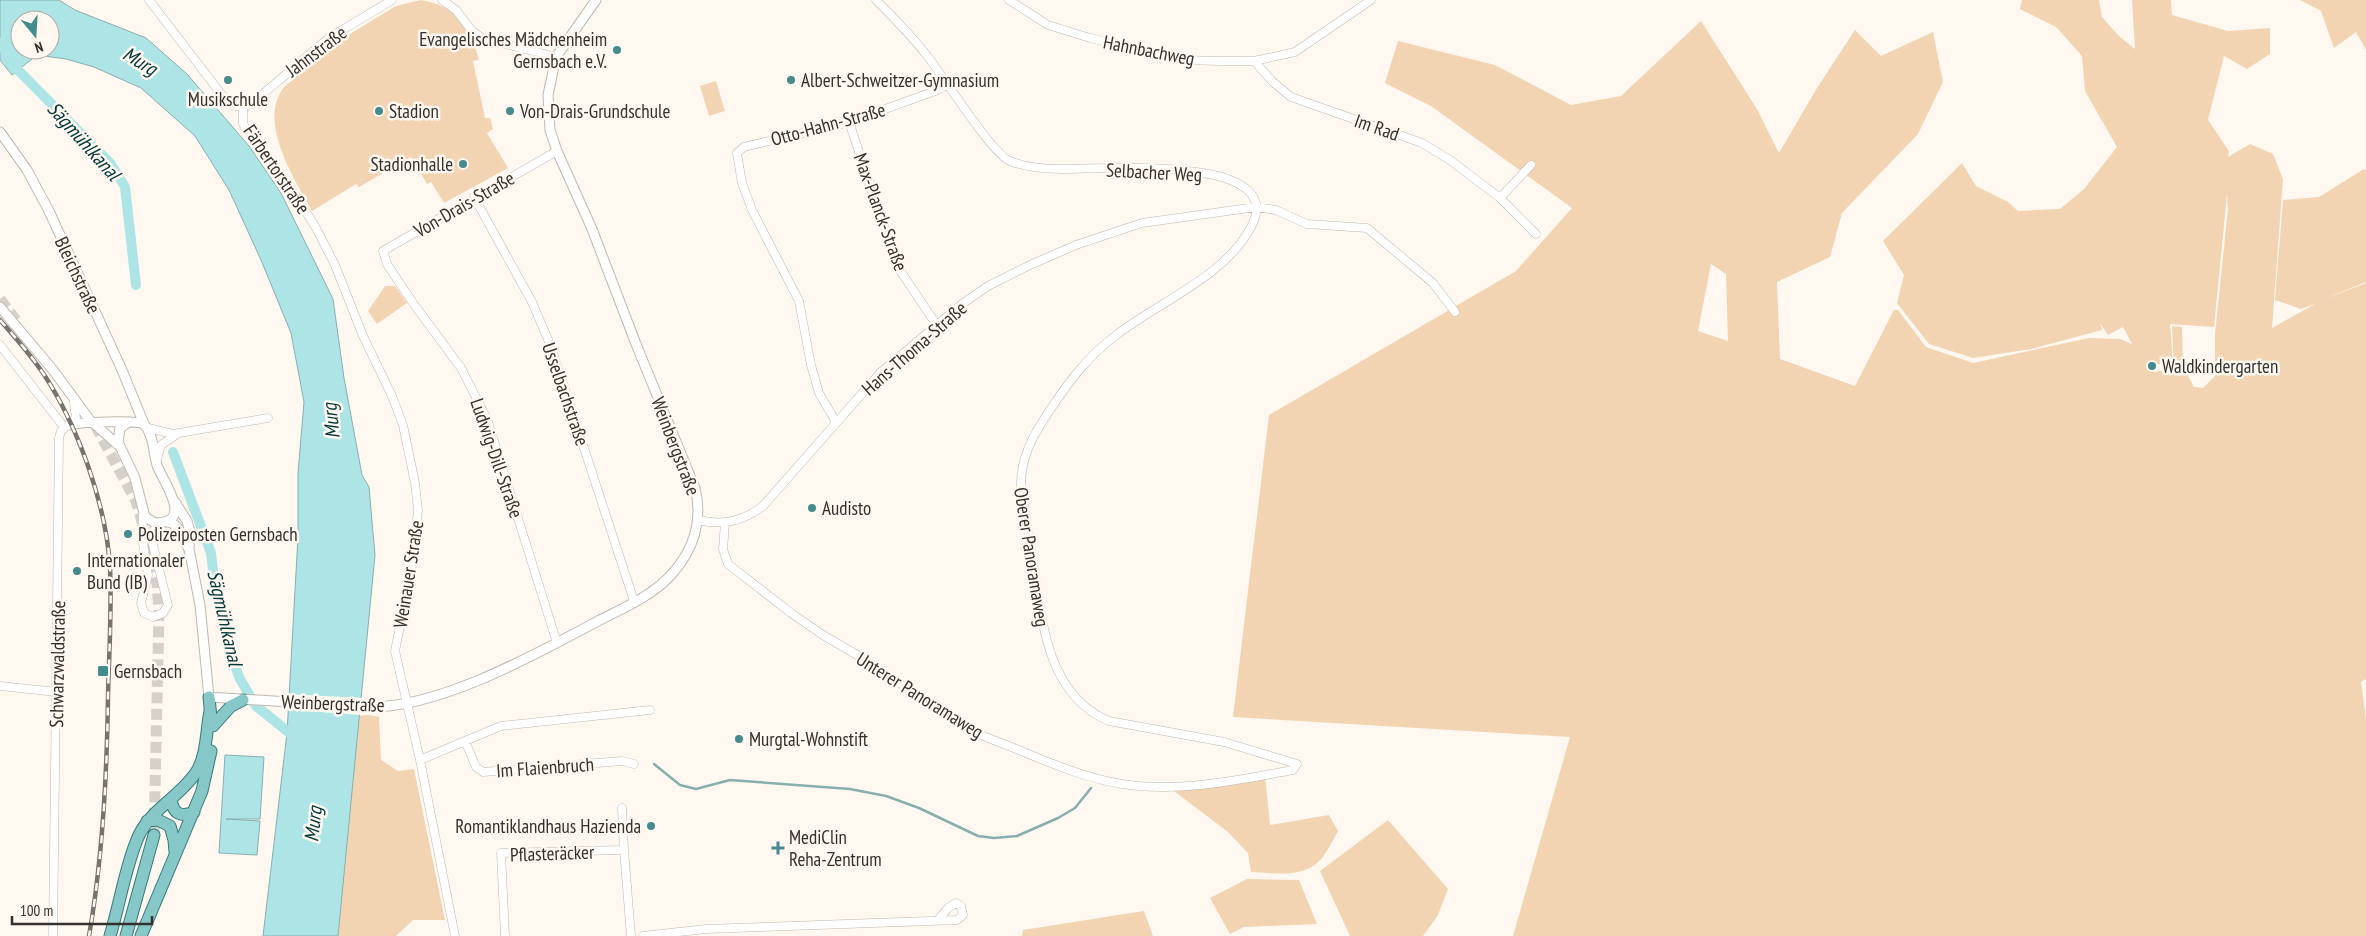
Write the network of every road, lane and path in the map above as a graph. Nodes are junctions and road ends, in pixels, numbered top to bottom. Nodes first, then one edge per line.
1 (149, 0) edge
2 (392, 0) edge
3 (442, 0) edge
4 (596, 0) edge
5 (876, 0) edge
6 (1009, 0) edge
7 (1371, 0) edge
8 (556, 57) junction
9 (1254, 61) junction
10 (948, 84) junction
11 (243, 107) junction
12 (849, 122) junction
13 (0, 132) edge
14 (557, 151) junction
15 (1531, 165) dead end
16 (474, 197) junction
17 (1500, 198) junction
18 (1256, 207) junction
19 (315, 226) joint
20 (1536, 234) dead end
21 (387, 264) joint
22 (0, 307) edge
23 (1455, 312) dead end
24 (936, 324) junction
25 (0, 345) edge
26 (74, 401) junction
27 (268, 418) dead end
28 (91, 422) junction
29 (129, 422) junction
30 (836, 422) junction
31 (67, 426) junction
32 (146, 426) junction
33 (99, 429) junction
34 (182, 433) junction
35 (120, 448) junction
36 (157, 464) junction
37 (175, 502) junction
38 (143, 513) junction
39 (698, 520) junction
40 (163, 523) junction
41 (724, 523) junction
42 (189, 549) junction
43 (634, 602) junction
44 (557, 643) junction
45 (0, 686) edge
46 (57, 692) junction
47 (209, 697) junction
48 (243, 700) junction
49 (406, 703) junction
50 (650, 710) dead end
51 (210, 711) junction
52 (213, 726) junction
53 (465, 741) junction
54 (420, 760) junction
55 (634, 764) dead end
56 (1294, 770) joint
57 (170, 799) junction
58 (622, 808) dead end
59 (194, 812) junction
60 (147, 821) junction
61 (154, 835) tunnel mouth
62 (624, 850) junction
63 (175, 856) junction
64 (938, 920) dead end
65 (53, 936) edge
66 (110, 936) edge
67 (126, 936) edge
68 (141, 936) edge
69 (456, 936) edge
70 (505, 936) edge
71 (631, 936) edge
72 (644, 936) edge

1 - 11 street, Färbertorstraße
2 - 11 street, Jahnstraße
3 - 8 street
4 - 8 street, Weinbergstraße
5 - 10 street, Selbacher Weg
6 - 9 street, Hahnbachweg
7 - 9 street, Hahnbachweg
8 - 14 street, Weinbergstraße
9 - 17 street, Im Rad
10 - 12 street, Otto-Hahn-Straße
10 - 18 street, Selbacher Weg
11 - 19 street, Färbertorstraße
12 - 24 street, Max-Planck-Straße
12 - 30 street, Otto-Hahn-Straße
13 - 32 street, Bleichstraße
14 - 16 street, Von-Drais-Straße
14 - 39 street, Weinbergstraße
15 - 17 street
16 - 21 street, Von-Drais-Straße
16 - 43 street, Usselbachstraße
17 - 20 street, Im Rad
18 - 23 street
18 - 24 street, Hans-Thoma-Straße
18 - 56 street, Oberer Panoramaweg
19 - 49 street, Weinauer Straße
21 - 44 street, Ludwig-Dill-Straße
22 - 26 street
24 - 30 street, Hans-Thoma-Straße
25 - 31 street
26 - 28 street
26 - 31 street, Schwarzwaldstraße
27 - 34 street
28 - 29 street
28 - 31 street
28 - 33 street
29 - 32 street
29 - 35 street
30 - 41 street, Hans-Thoma-Straße
31 - 33 street
31 - 46 street, Schwarzwaldstraße
32 - 34 street
32 - 36 street, Bleichstraße
33 - 35 street
34 - 36 street
35 - 38 street
36 - 37 street, Bleichstraße
37 - 40 street
37 - 42 street
38 - 40 street
38 - 40 street
39 - 41 street, Hans-Thoma-Straße
39 - 43 street, Weinbergstraße
40 - 42 street
41 - 56 street, Unterer Panoramaweg
42 - 47 street
43 - 44 street, Weinbergstraße
44 - 49 street, Weinbergstraße
45 - 46 street
46 - 65 street, Schwarzwaldstraße
47 - 48 street, Weinbergstraße
47 - 51 main road
48 - 49 street, Weinbergstraße
48 - 52 main road
49 - 54 street, Weinauer Straße
50 - 53 street
51 - 52 main road
51 - 57 main road
52 - 59 main road
53 - 54 street
53 - 55 street, Im Flaienbruch
54 - 69 street, Weinauer Straße
57 - 59 main road
57 - 60 main road
58 - 62 street
59 - 63 main road
60 - 63 main road
60 - 66 main road
61 - 67 main road
62 - 70 street, Pflasteräcker
62 - 71 street
63 - 68 main road
64 - 72 street

